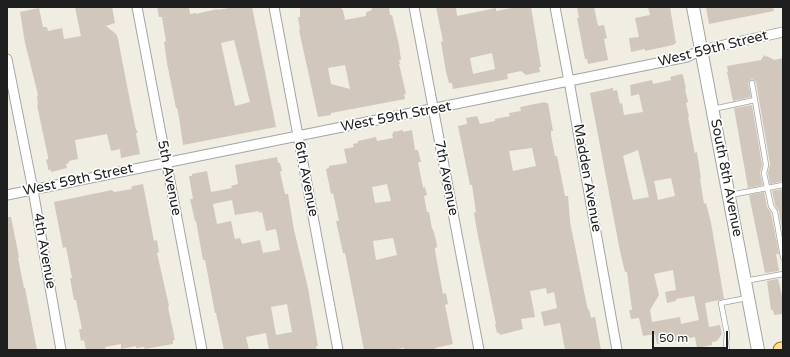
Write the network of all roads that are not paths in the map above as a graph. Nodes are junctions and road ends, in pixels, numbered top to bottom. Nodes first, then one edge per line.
1 (137, 7) edge
2 (274, 7) edge
3 (414, 7) edge
4 (555, 7) edge
5 (693, 7) edge
6 (783, 32) edge
7 (701, 50) junction
8 (7, 59) edge
9 (569, 81) junction
10 (752, 83) dead end
11 (755, 100) junction
12 (713, 109) junction
13 (433, 110) junction
14 (298, 136) junction
15 (166, 162) junction
16 (783, 185) edge
17 (767, 188) junction
18 (33, 190) junction
19 (7, 195) edge
20 (729, 195) junction
21 (783, 257) edge
22 (783, 274) edge
23 (745, 281) junction
24 (748, 298) junction
25 (61, 350) edge
26 (202, 350) edge
27 (338, 350) edge
28 (479, 350) edge
29 (617, 350) edge
30 (727, 350) edge
31 (758, 350) edge

1 - 15 street, 5th Avenue
2 - 14 street, 6th Avenue
3 - 13 street, 7th Avenue
4 - 9 street, Madden Avenue
5 - 7 street, South 8th Avenue
6 - 7 street, West 59th Street
7 - 9 street, West 59th Street
7 - 12 street, South 8th Avenue
8 - 18 street, 4th Avenue
9 - 13 street, West 59th Street
9 - 29 street, Madden Avenue
10 - 11 lane
11 - 12 lane
11 - 17 lane
12 - 20 street, South 8th Avenue
13 - 14 street, West 59th Street
13 - 28 street, 7th Avenue
14 - 15 street, West 59th Street
14 - 27 street, 6th Avenue
15 - 18 street, West 59th Street
15 - 26 street, 5th Avenue
16 - 17 lane
17 - 20 lane
17 - 21 lane
18 - 19 street, West 59th Street
18 - 25 street, 4th Avenue
20 - 23 street, South 8th Avenue
22 - 23 lane
23 - 24 street, South 8th Avenue
24 - 30 lane
24 - 31 street, South 8th Avenue

